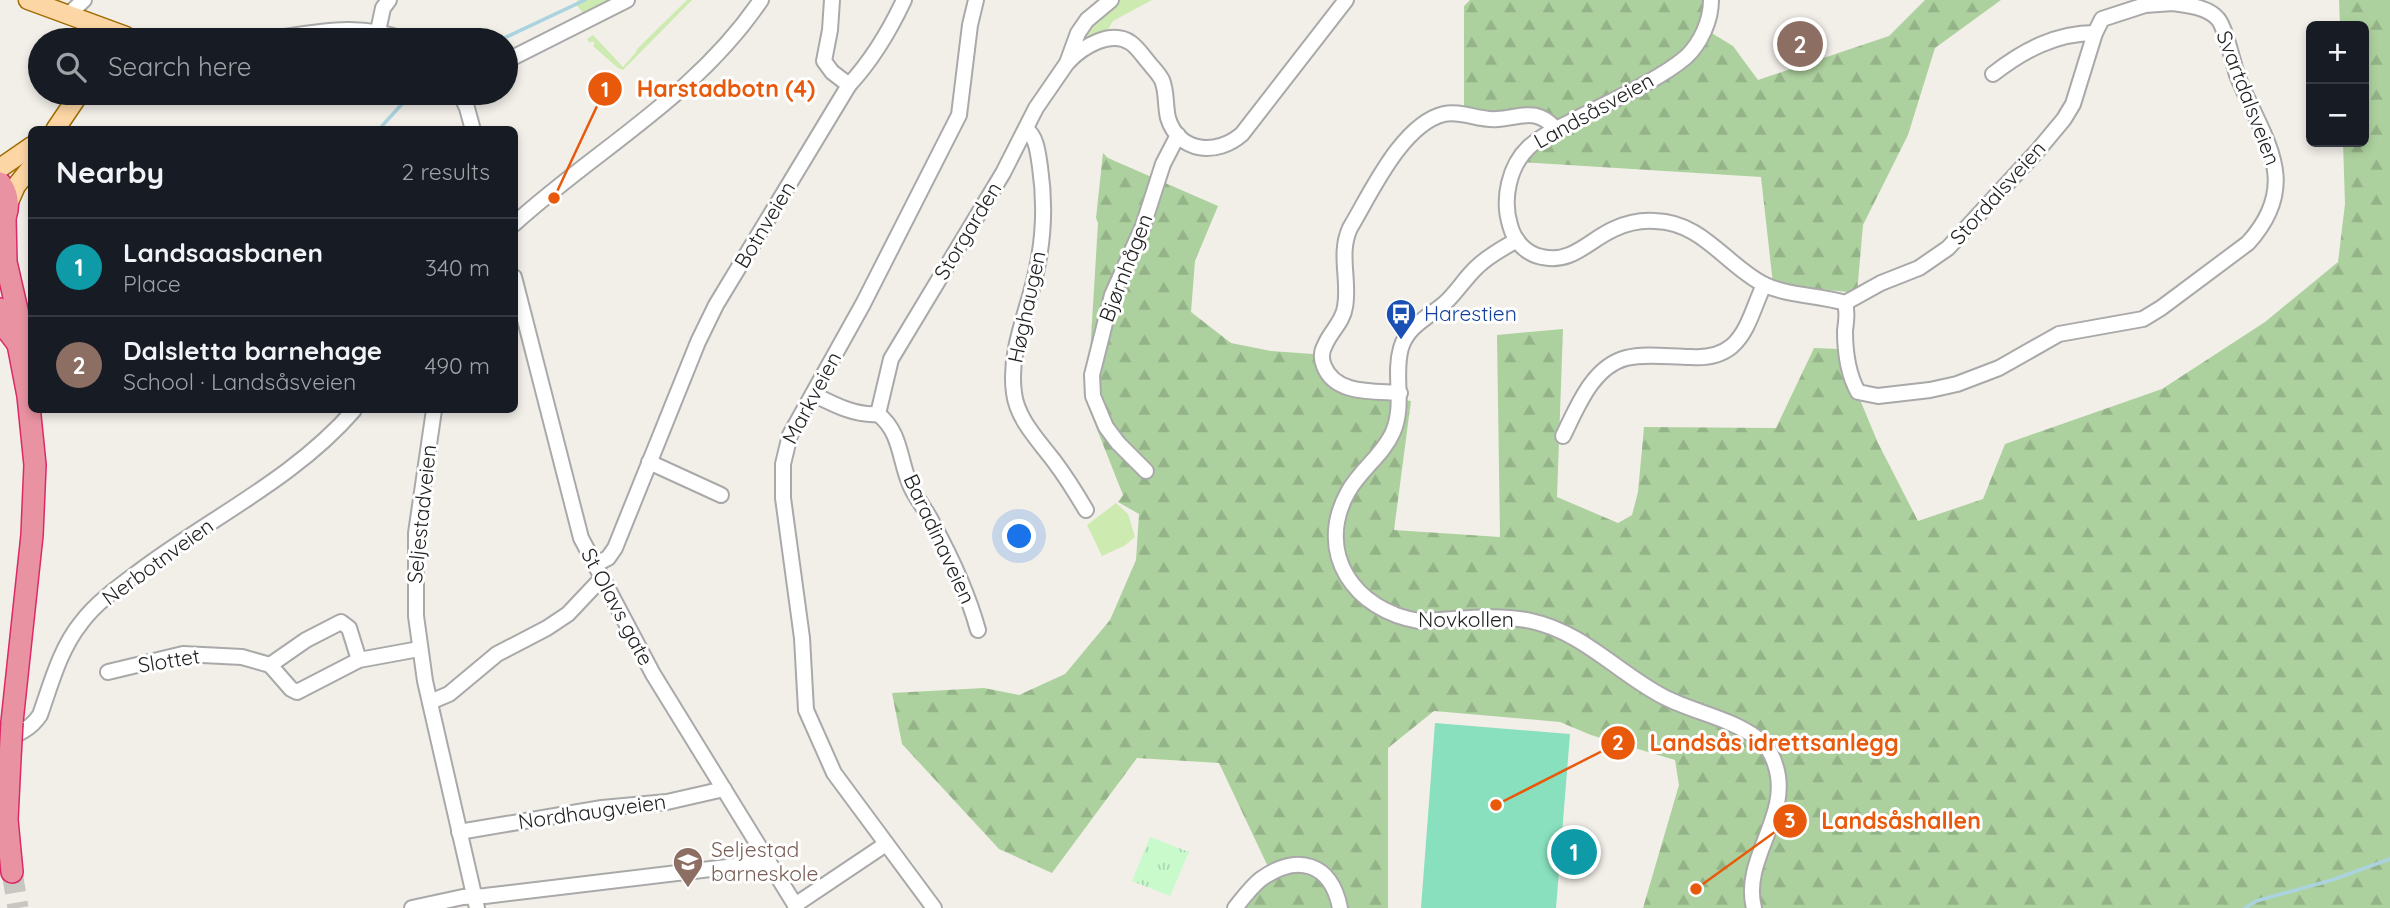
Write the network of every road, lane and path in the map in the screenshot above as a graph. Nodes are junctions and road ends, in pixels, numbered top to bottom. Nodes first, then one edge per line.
1 (28, 0) edge
2 (84, 0) edge
3 (389, 0) edge
4 (627, 0) edge
5 (761, 0) edge
6 (832, 0) edge
7 (904, 0) edge
8 (976, 0) edge
9 (1111, 0) edge
10 (1346, 0) edge
11 (1711, 0) edge
12 (68, 15) junction
13 (88, 28) edge
14 (378, 28) edge
15 (2095, 33) junction
16 (518, 55) edge
17 (1067, 63) junction
18 (1993, 74) dead end
19 (849, 85) junction
20 (72, 105) edge
21 (466, 105) edge
22 (58, 126) edge
23 (472, 126) edge
24 (1026, 128) junction
25 (1556, 129) junction
26 (1178, 135) junction
27 (28, 149) edge
28 (0, 168) edge
29 (28, 171) edge
30 (0, 183) edge
31 (4, 216) edge
32 (518, 221) edge
33 (1517, 240) junction
34 (1765, 285) junction
35 (518, 293) edge
36 (1845, 303) junction
37 (0, 309) edge
38 (18, 344) junction
39 (1400, 393) junction
40 (813, 394) junction
41 (28, 398) edge
42 (31, 413) edge
43 (352, 413) edge
44 (434, 413) edge
45 (878, 414) junction
46 (1563, 436) dead end
47 (649, 462) junction
48 (1146, 471) dead end
49 (721, 495) dead end
50 (1086, 510) dead end
51 (594, 565) junction
52 (601, 579) junction
53 (978, 630) dead end
54 (419, 649) junction
55 (359, 660) junction
56 (270, 665) junction
57 (108, 672) dead end
58 (430, 702) junction
59 (5, 750) edge
60 (724, 789) junction
61 (459, 832) junction
62 (886, 844) junction
63 (769, 862) junction
64 (12, 872) tunnel mouth
65 (476, 902) edge
66 (796, 907) edge
67 (412, 908) edge
68 (934, 908) edge
69 (1235, 908) edge
70 (1340, 908) edge
71 (1754, 908) edge

1 - 12 main road
2 - 12 street
3 - 14 street
4 - 16 street
5 - 32 street
6 - 19 street
7 - 19 street, Botnveien
8 - 40 street, Markveien
9 - 17 street, Storgarden
10 - 26 street
11 - 25 street, Landsåsveien
12 - 13 main road
15 - 18 street
15 - 36 street, Stordalsveien
15 - 36 street, Svartdalsveien
17 - 24 street, Storgarden
17 - 26 street
19 - 47 street, Botnveien
20 - 22 main road
21 - 23 street
24 - 45 street, Storgarden
24 - 50 street, Høghaugen
25 - 33 street, Landsåsveien
25 - 39 street
26 - 48 street, Bjørnhågen
27 - 28 main road
29 - 31 main road
30 - 31 highway
31 - 38 highway
33 - 34 street
33 - 39 street, Novkollen
34 - 36 street
34 - 46 street
35 - 51 street, St Olavs gate
37 - 38 highway
38 - 41 highway, bridge
39 - 71 street, Novkollen
40 - 45 street
40 - 62 street, Markveien
42 - 59 highway, bridge
43 - 59 street, Nerbotnveien
44 - 54 street, Seljestadveien
45 - 53 street, Baradinaveien
47 - 49 street
47 - 51 street, Botnveien
51 - 52 street, St Olavs gate
52 - 58 street
52 - 60 street, St Olavs gate
54 - 55 street
54 - 58 street, Seljestadveien
55 - 56 street
55 - 56 street
56 - 57 street, Slottet
58 - 61 street, Seljestadveien
59 - 64 highway
60 - 61 street, Nordhaugveien
60 - 63 street, St Olavs gate
61 - 65 street, Seljestadveien
62 - 66 street, St Olavs gate
62 - 68 street, Markveien
63 - 65 street
63 - 66 street, St Olavs gate
65 - 67 street
69 - 70 street

